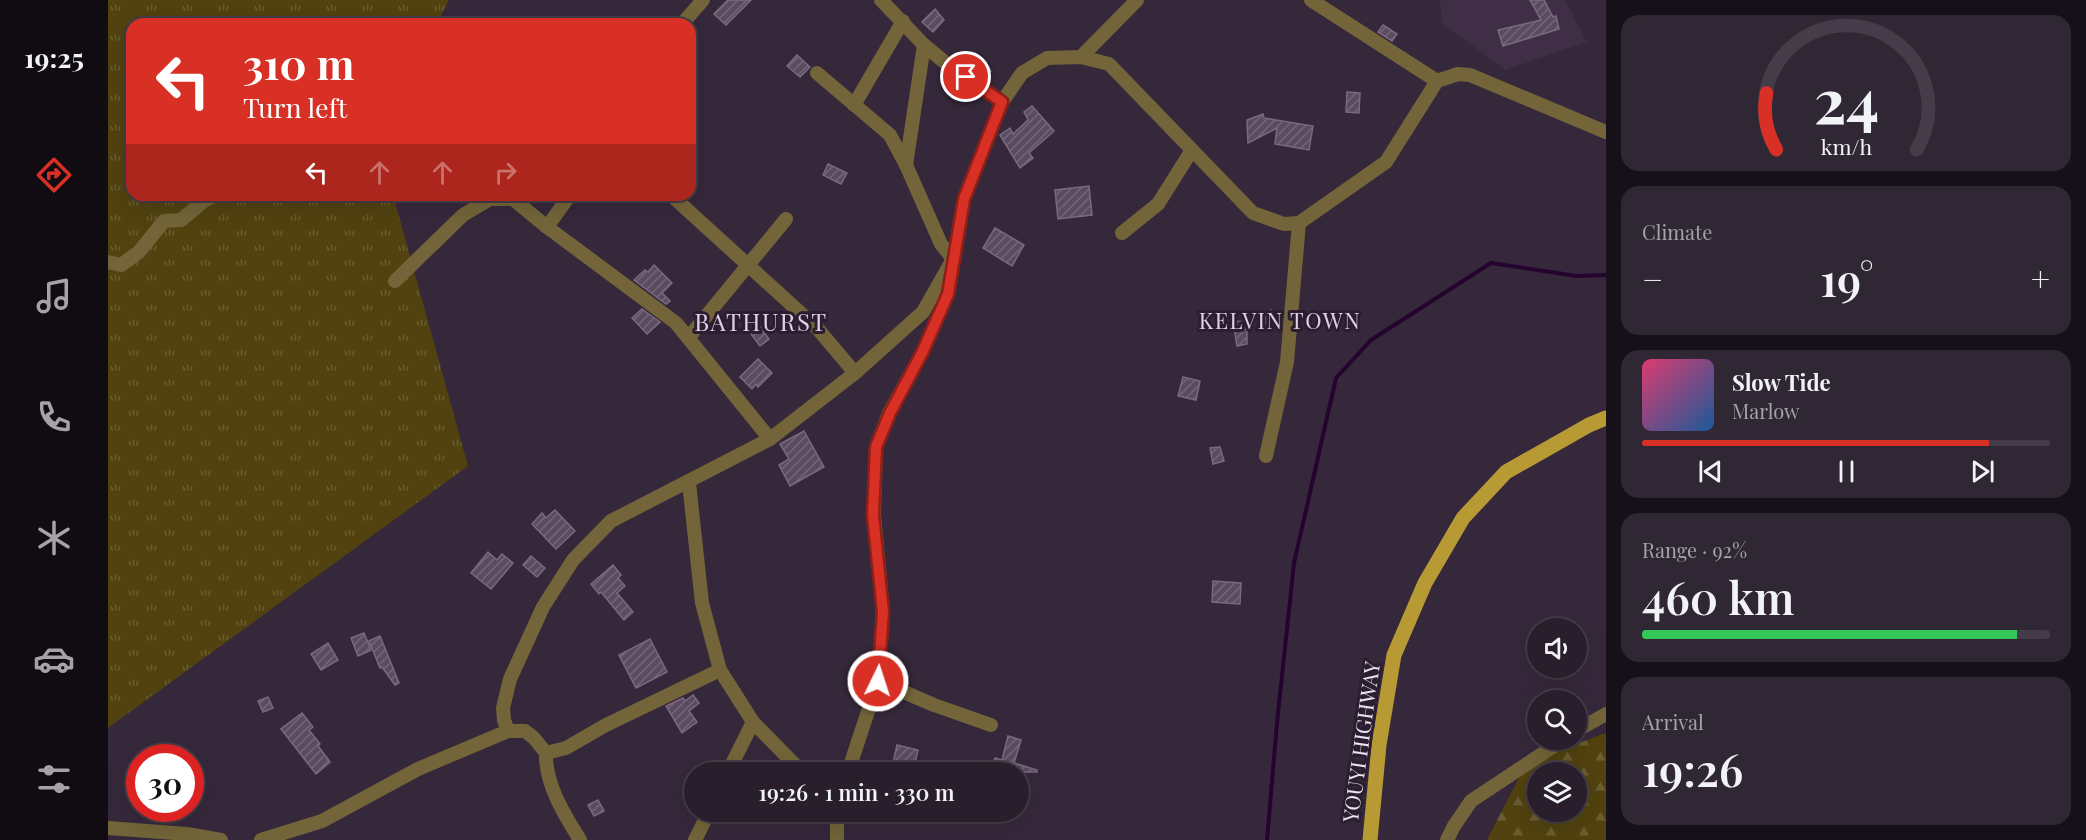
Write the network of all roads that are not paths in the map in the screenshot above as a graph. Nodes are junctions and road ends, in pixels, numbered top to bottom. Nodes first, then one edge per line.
1 (703, 0) edge
2 (881, 0) edge
3 (1137, 0) edge
4 (1311, 0) edge
5 (687, 18) edge
6 (903, 21) junction
7 (924, 45) junction
8 (1081, 57) junction
9 (817, 73) dead end
10 (1437, 81) junction
11 (1002, 102) junction
12 (854, 105) junction
13 (1606, 132) edge
14 (1192, 150) junction
15 (906, 165) junction
16 (204, 201) edge
17 (487, 201) edge
18 (515, 201) edge
19 (566, 201) edge
20 (678, 201) edge
21 (786, 219) dead end
22 (1299, 223) junction
23 (547, 227) junction
24 (1122, 233) dead end
25 (953, 259) junction
26 (108, 262) edge
27 (748, 265) junction
28 (395, 281) dead end
29 (689, 337) junction
30 (855, 373) junction
31 (1606, 418) edge
32 (770, 439) junction
33 (1266, 456) dead end
34 (689, 483) junction
35 (720, 670) junction
36 (878, 681) junction
37 (1606, 714) edge
38 (753, 722) junction
39 (992, 724) dead end
40 (1587, 724) edge
41 (508, 731) junction
42 (1548, 750) edge
43 (546, 753) junction
44 (733, 762) edge
45 (792, 762) edge
46 (851, 762) edge
47 (704, 822) edge
48 (837, 822) edge
49 (108, 828) edge
50 (220, 840) edge
51 (261, 840) edge
52 (580, 840) edge
53 (695, 840) edge
54 (837, 840) edge
55 (1371, 840) edge
56 (1447, 840) edge

1 - 5 street
2 - 6 street
3 - 8 street
4 - 10 street
6 - 7 street
6 - 12 street
7 - 11 street
7 - 15 street
8 - 11 street
8 - 14 street
9 - 12 street
10 - 13 street
10 - 22 street
11 - 25 street
12 - 15 street
14 - 22 street
14 - 24 street
15 - 25 street
16 - 26 street
17 - 28 street
18 - 23 street
19 - 23 street
20 - 27 street
21 - 27 street
22 - 33 street
23 - 29 street
25 - 30 street
25 - 36 street
27 - 29 street
27 - 30 street
29 - 32 street
30 - 32 street
31 - 55 main road, YOUYI HIGHWAY
32 - 34 street
34 - 35 street
34 - 41 street
35 - 38 street
35 - 43 street
36 - 39 street
36 - 46 street
37 - 40 street
38 - 44 street
38 - 45 street
41 - 43 street
41 - 51 street
42 - 56 street
43 - 52 street
47 - 53 street
48 - 54 street
49 - 50 street

